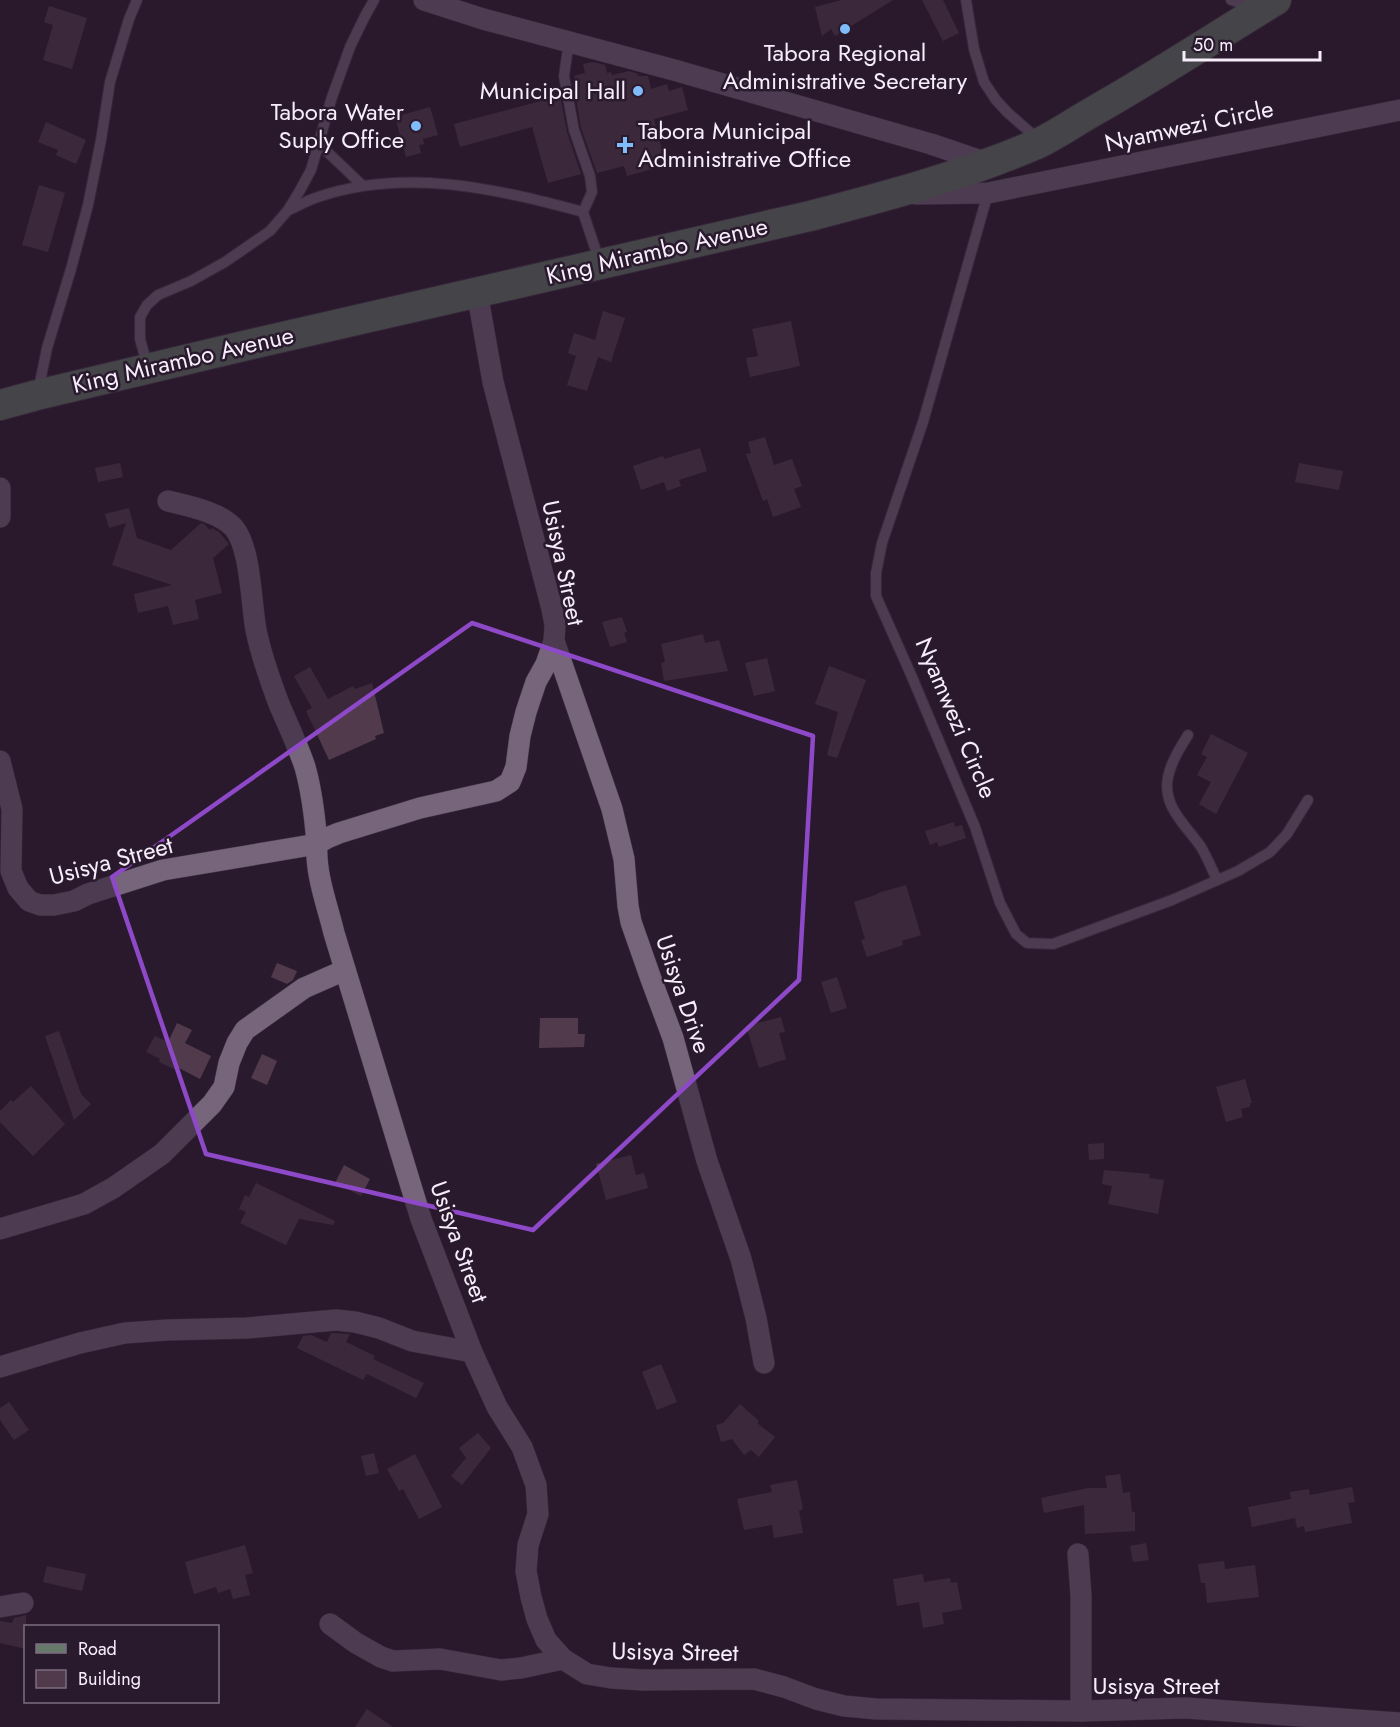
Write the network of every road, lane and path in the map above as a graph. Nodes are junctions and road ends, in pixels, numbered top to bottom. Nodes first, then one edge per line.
1 (137, 0) edge
2 (374, 0) edge
3 (424, 0) edge
4 (966, 0) edge
5 (1231, 0) edge
6 (1269, 4) edge
7 (569, 41) junction
8 (1400, 110) edge
9 (1041, 142) junction
10 (319, 144) junction
11 (987, 163) junction
12 (362, 185) junction
13 (988, 193) junction
14 (891, 194) junction
15 (288, 210) junction
16 (583, 212) junction
17 (600, 263) junction
18 (477, 292) junction
19 (148, 368) junction
20 (37, 395) junction
21 (0, 405) edge
22 (0, 488) edge
23 (168, 501) dead end
24 (0, 517) edge
25 (554, 641) junction
26 (1188, 735) dead end
27 (0, 760) edge
28 (1308, 800) dead end
29 (317, 844) junction
30 (6, 869) edge
31 (1217, 880) junction
32 (345, 970) junction
33 (0, 1229) edge
34 (472, 1352) junction
35 (764, 1364) dead end
36 (0, 1367) edge
37 (1078, 1554) dead end
38 (23, 1603) dead end
39 (0, 1607) edge
40 (330, 1624) dead end
41 (563, 1659) junction
42 (1082, 1711) junction
43 (1400, 1723) edge

1 - 20 lane
2 - 10 lane
3 - 7 street
4 - 9 lane
5 - 6 lane
6 - 9 main road, King Mirambo Avenue
7 - 11 street
7 - 16 lane
8 - 13 street, Nyamwezi Circle
9 - 11 main road, King Mirambo Avenue
10 - 12 lane
10 - 15 lane
11 - 14 main road, King Mirambo Avenue
12 - 15 lane
12 - 16 lane
13 - 14 street, Nyamwezi Circle
13 - 31 lane, Nyamwezi Circle
14 - 17 main road, King Mirambo Avenue
15 - 19 lane
16 - 17 lane
17 - 18 main road, King Mirambo Avenue
18 - 19 main road, King Mirambo Avenue
18 - 25 street, Usisya Street
19 - 20 main road, King Mirambo Avenue
20 - 21 main road, King Mirambo Avenue
22 - 24 street
23 - 29 street
25 - 29 street, Usisya Street
25 - 35 street, Usisya Drive
26 - 31 lane
27 - 30 street, Usisya Street
28 - 31 lane, Nyamwezi Circle
29 - 30 street, Usisya Street
29 - 32 street, Usisya Street
32 - 33 street
32 - 34 street, Usisya Street
34 - 36 street
34 - 41 street, Usisya Street
37 - 42 street
38 - 39 street
40 - 41 street
41 - 42 street, Usisya Street
42 - 43 street, Usisya Street

